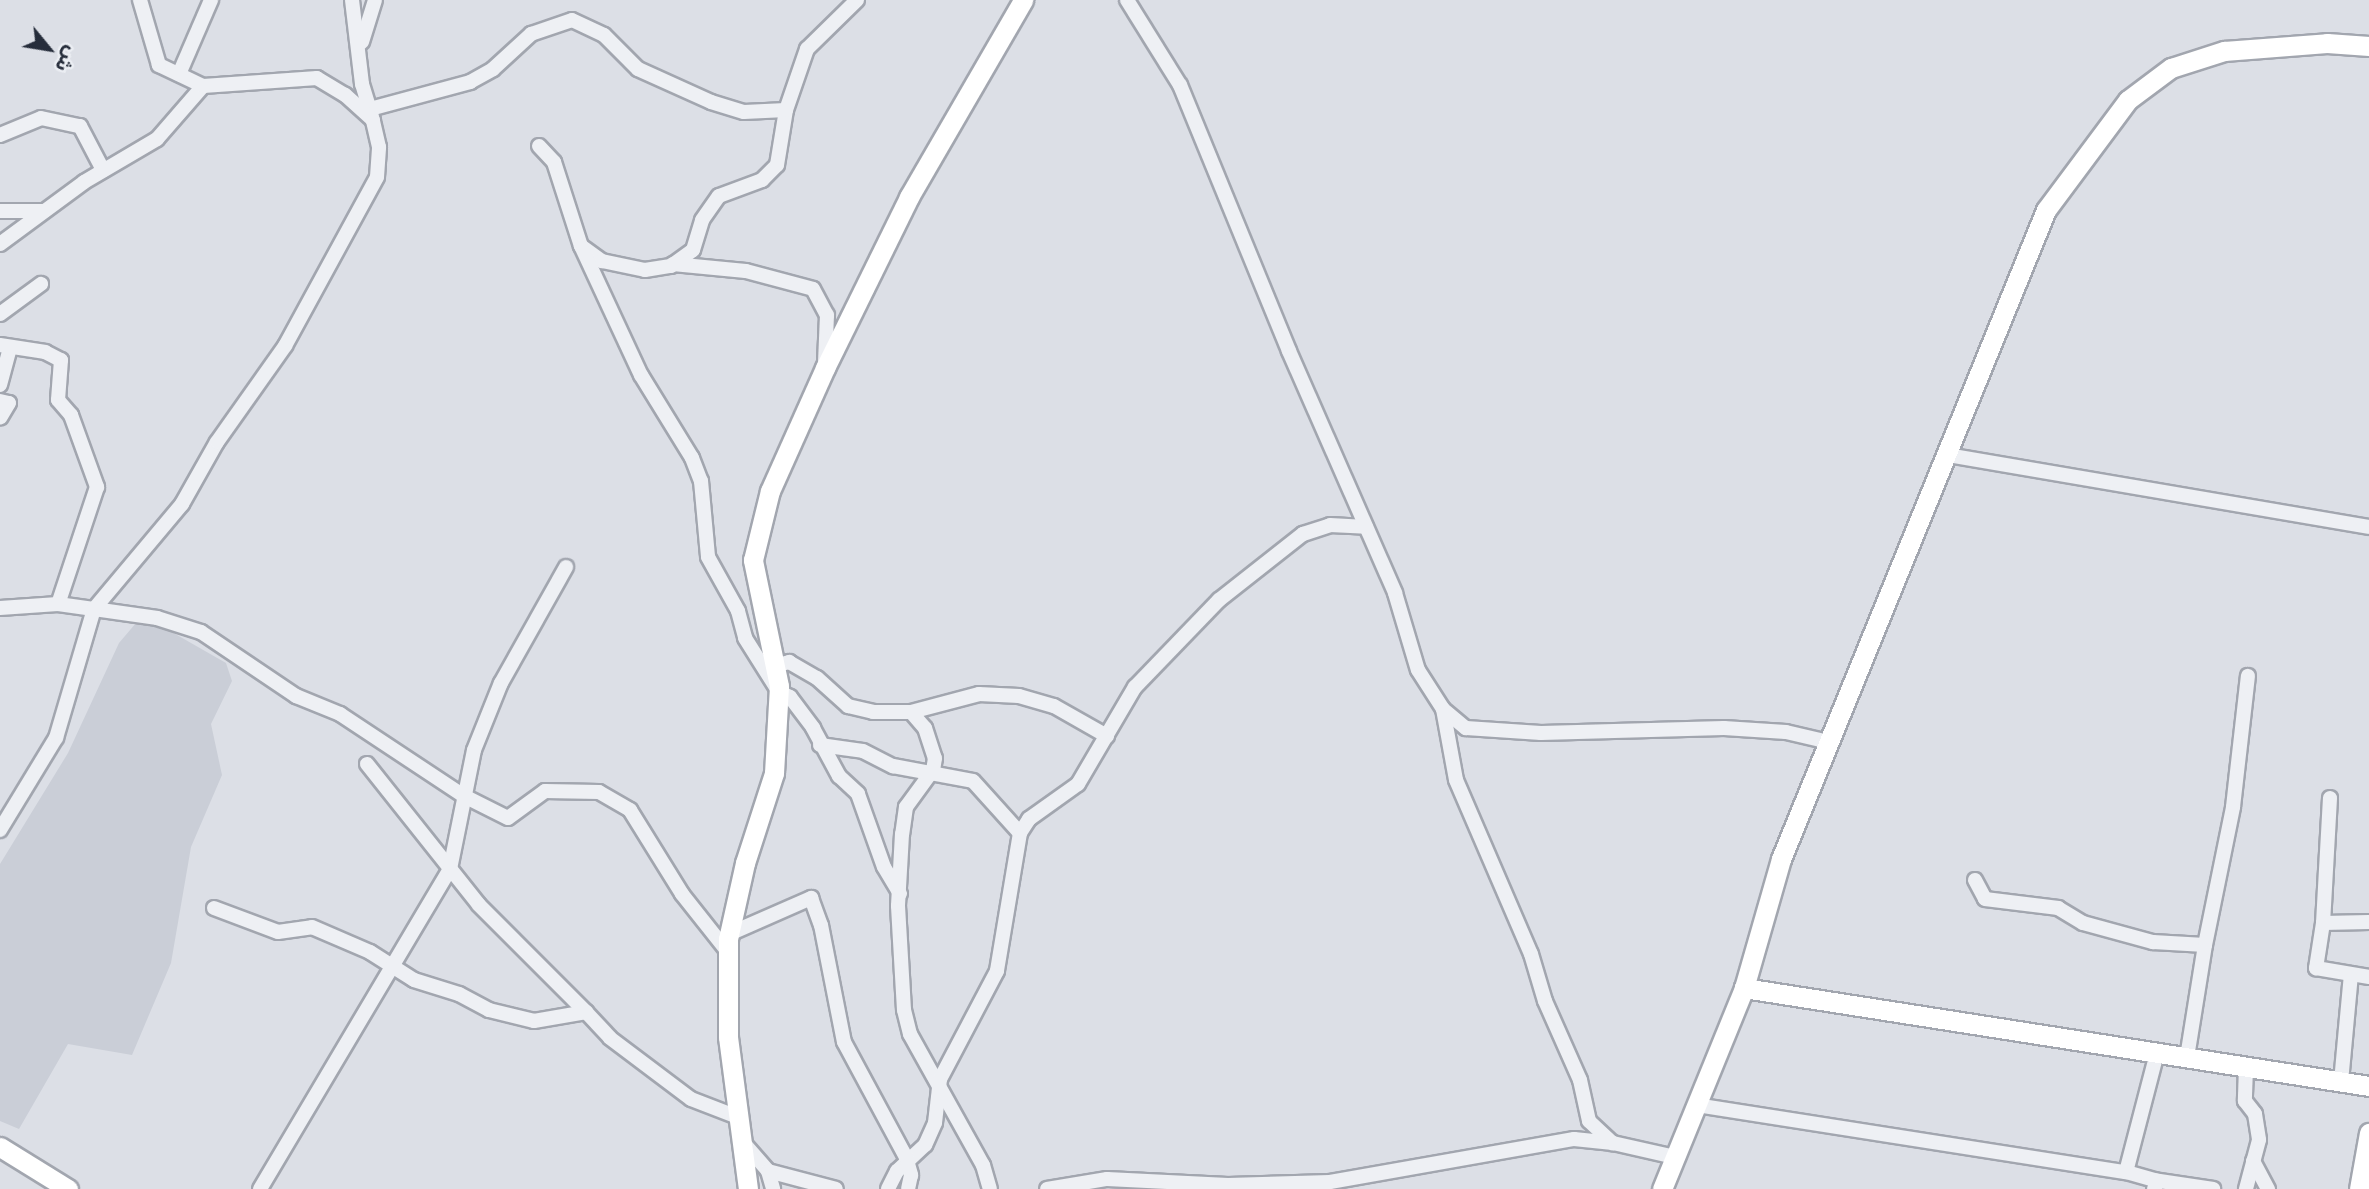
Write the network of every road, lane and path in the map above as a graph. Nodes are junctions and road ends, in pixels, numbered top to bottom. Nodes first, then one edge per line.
1 (140, 0) edge
2 (211, 0) edge
3 (352, 0) edge
4 (375, 0) edge
5 (857, 0) edge
6 (1023, 0) edge
7 (1127, 0) edge
8 (2369, 46) edge
9 (359, 54) junction
10 (179, 74) junction
11 (203, 86) junction
12 (786, 110) junction
13 (371, 115) junction
14 (0, 135) edge
15 (539, 146) dead end
16 (103, 170) junction
17 (0, 211) edge
18 (44, 211) junction
19 (0, 244) edge
20 (581, 246) junction
21 (673, 264) junction
22 (41, 284) dead end
23 (0, 314) edge
24 (5, 346) edge
25 (825, 368) junction
26 (1, 378) edge
27 (0, 401) edge
28 (0, 418) edge
29 (1948, 455) junction
30 (1366, 527) junction
31 (2369, 527) edge
32 (566, 567) dead end
33 (58, 604) junction
34 (0, 608) edge
35 (94, 609) junction
36 (775, 666) junction
37 (2248, 676) dead end
38 (779, 692) junction
39 (1443, 709) junction
40 (911, 712) junction
41 (1107, 736) junction
42 (1829, 742) junction
43 (820, 745) junction
44 (367, 764) dead end
45 (931, 773) junction
46 (464, 796) junction
47 (2330, 797) dead end
48 (0, 830) edge
49 (1020, 833) junction
50 (450, 869) junction
51 (1975, 880) dead end
52 (900, 894) junction
53 (214, 908) dead end
54 (2369, 922) edge
55 (2323, 923) junction
56 (728, 943) junction
57 (2205, 945) junction
58 (390, 965) junction
59 (2351, 974) junction
60 (2369, 977) edge
61 (1744, 988) junction
62 (586, 1012) junction
63 (2157, 1053) junction
64 (2187, 1057) junction
65 (2246, 1067) junction
66 (2341, 1082) junction
67 (2369, 1086) edge
68 (937, 1089) junction
69 (1696, 1105) junction
70 (738, 1117) junction
71 (2369, 1133) edge
72 (742, 1141) junction
73 (1614, 1143) junction
74 (0, 1147) edge
75 (1675, 1157) junction
76 (907, 1160) junction
77 (2253, 1161) junction
78 (768, 1171) junction
79 (2126, 1172) junction
80 (2154, 1185) edge
81 (68, 1189) edge
82 (260, 1189) edge
83 (748, 1189) edge
84 (773, 1189) edge
85 (836, 1189) edge
86 (888, 1189) edge
87 (908, 1189) edge
88 (990, 1189) edge
89 (1047, 1189) edge
90 (1662, 1189) edge
91 (2213, 1189) edge
92 (2246, 1189) edge
93 (2268, 1189) edge
94 (2359, 1189) edge

1 - 10 street
2 - 10 street
3 - 9 street
4 - 9 street
5 - 12 street
6 - 25 street
7 - 30 street
8 - 29 street
9 - 13 street
10 - 11 street
11 - 13 street
11 - 16 street
12 - 13 street
12 - 21 street
13 - 35 street
14 - 16 street
15 - 20 street
16 - 18 street
17 - 18 street
18 - 19 street
20 - 21 street
20 - 38 street
21 - 25 street
22 - 23 street
24 - 26 street
24 - 33 street
25 - 36 street
27 - 28 street
29 - 31 street
29 - 42 street
30 - 39 street
30 - 41 street
32 - 46 street
33 - 34 street
33 - 35 street
35 - 46 street
35 - 48 street
36 - 38 street
36 - 40 street
37 - 57 street
38 - 43 street
38 - 56 street
39 - 42 street
39 - 73 street
40 - 41 street
40 - 45 street
41 - 49 street
42 - 61 street
43 - 45 street
43 - 52 street
44 - 50 street
45 - 49 street
45 - 52 street
46 - 50 street
46 - 56 street
47 - 55 street
49 - 68 street
50 - 58 street
50 - 62 street
51 - 57 street
52 - 68 street
53 - 58 street
54 - 55 street
55 - 59 street
56 - 70 street
56 - 76 street
57 - 64 street
58 - 62 street
58 - 82 street
59 - 60 street
59 - 66 street
61 - 63 street
61 - 69 street
62 - 70 street
63 - 64 street
63 - 79 street
64 - 65 street
65 - 66 street
65 - 77 street
66 - 67 street
68 - 76 street
68 - 88 street
69 - 75 street
69 - 79 street
70 - 72 street
71 - 94 street
72 - 78 street
72 - 83 street
73 - 75 street
73 - 89 street
74 - 81 street
75 - 90 street
76 - 86 street
76 - 87 street
77 - 92 street
77 - 93 street
78 - 84 street
78 - 85 street
79 - 80 street
80 - 91 street

